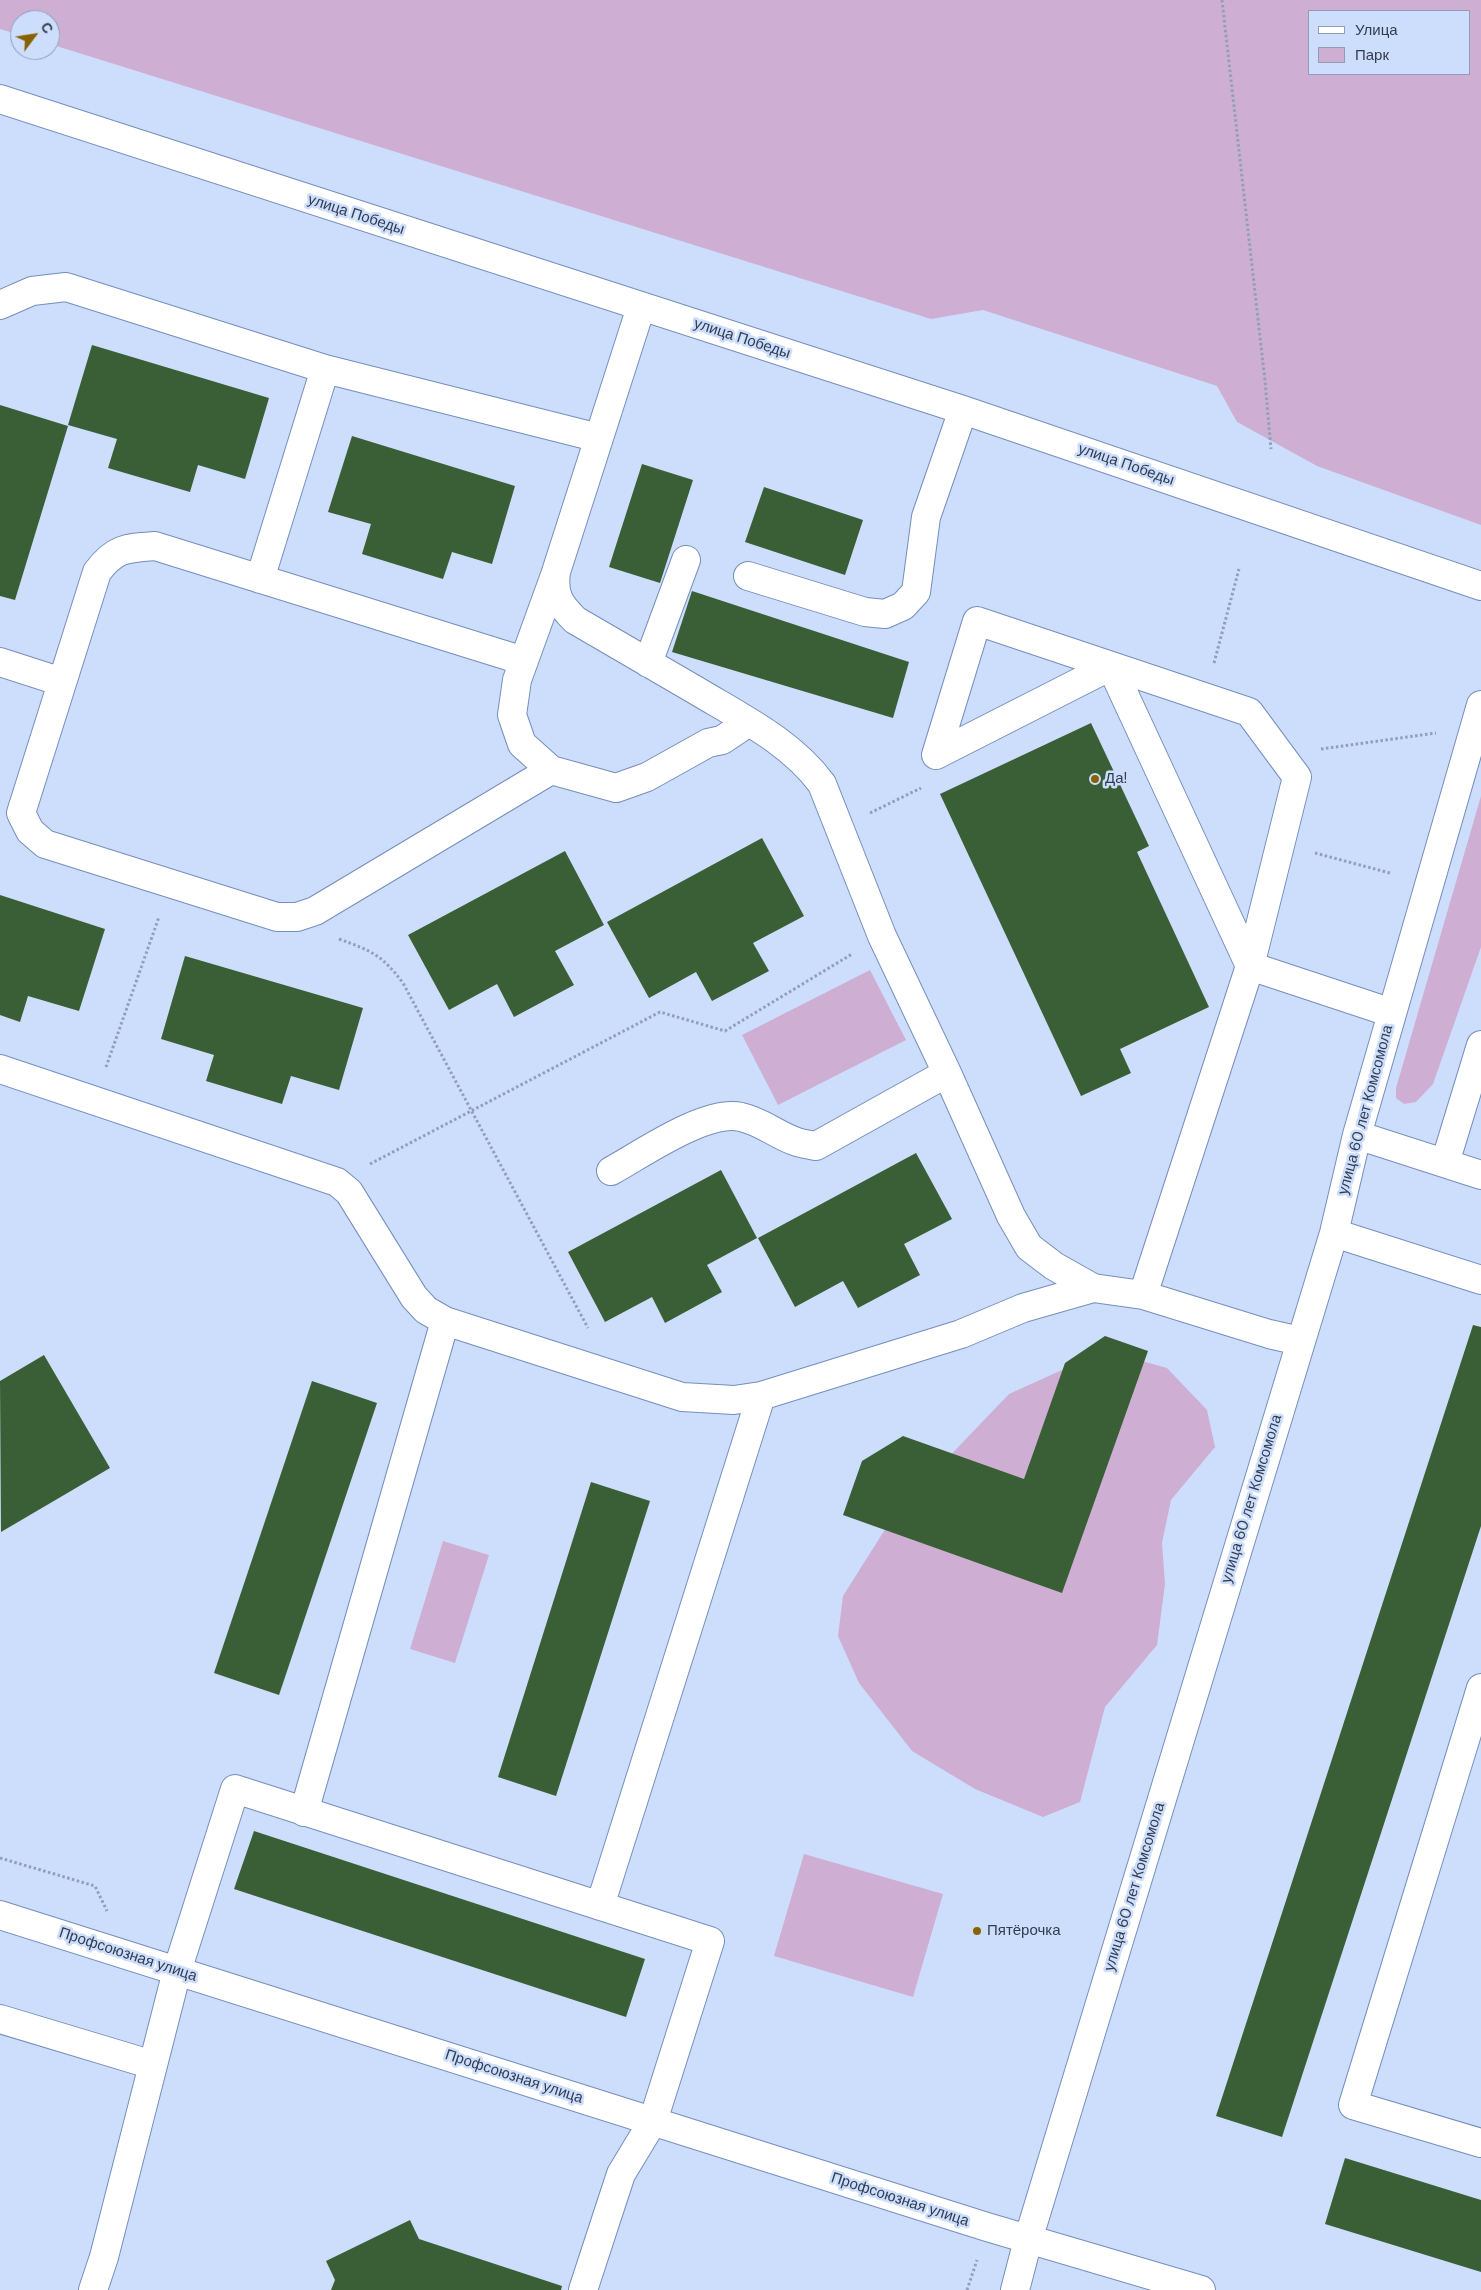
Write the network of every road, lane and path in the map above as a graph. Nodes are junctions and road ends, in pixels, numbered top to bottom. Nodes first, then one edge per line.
1 (1222, 0) edge
2 (0, 99) edge
3 (0, 305) edge
4 (641, 307) junction
5 (325, 369) junction
6 (963, 410) junction
7 (599, 438) junction
8 (1271, 449) dead end
9 (686, 560) dead end
10 (1239, 569) dead end
11 (556, 572) junction
12 (748, 576) dead end
13 (260, 579) junction
14 (1481, 586) edge
15 (524, 661) junction
16 (0, 662) edge
17 (648, 663) junction
18 (1111, 666) junction
19 (62, 682) junction
20 (1205, 697) junction
21 (1481, 705) edge
22 (749, 722) junction
23 (1440, 733) dead end
24 (1281, 754) junction
25 (936, 756) junction
26 (551, 770) junction
27 (840, 828) junction
28 (1280, 844) junction
29 (1390, 873) dead end
30 (171, 884) junction
31 (882, 936) junction
32 (338, 938) dead end
33 (1250, 966) junction
34 (1392, 1012) junction
35 (1481, 1045) edge
36 (0, 1069) edge
37 (947, 1073) junction
38 (95, 1100) junction
39 (472, 1111) junction
40 (1357, 1135) junction
41 (1445, 1163) junction
42 (611, 1171) dead end
43 (1481, 1175) edge
44 (337, 1182) junction
45 (1334, 1233) junction
46 (1481, 1280) edge
47 (1093, 1288) junction
48 (1144, 1295) junction
49 (445, 1321) junction
50 (1300, 1341) junction
51 (613, 1375) junction
52 (761, 1396) junction
53 (1481, 1688) edge
54 (304, 1812) junction
55 (0, 1858) edge
56 (600, 1906) junction
57 (116, 1914) dead end
58 (0, 1915) edge
59 (177, 1971) junction
60 (0, 2019) edge
61 (153, 2065) junction
62 (653, 2122) junction
63 (1481, 2143) edge
64 (1028, 2240) junction
65 (93, 2290) edge
66 (583, 2290) edge
67 (1015, 2290) edge
68 (1201, 2290) edge

1 - 8 path
2 - 4 street, улица Победы
3 - 5 street
4 - 6 street, улица Победы
4 - 7 street
5 - 7 street
5 - 13 street
6 - 12 street
6 - 14 street, улица Победы
7 - 11 street
9 - 17 street
10 - 20 path
11 - 15 street
11 - 17 street
13 - 15 street
13 - 19 street
15 - 26 street
16 - 19 street
17 - 22 street
18 - 20 street
18 - 25 street
18 - 25 street
18 - 33 street
19 - 30 street
20 - 24 street
21 - 34 street, улица 60 лет Комсомола
22 - 26 street
22 - 27 street
23 - 24 path
24 - 28 street
25 - 27 path
26 - 30 street
27 - 31 street
28 - 29 path
28 - 33 street
30 - 38 path
31 - 37 street
31 - 39 path
32 - 39 path
33 - 34 street
33 - 48 street
34 - 40 street, улица 60 лет Комсомола
35 - 41 street
36 - 38 street
37 - 42 street
37 - 47 street
38 - 44 street
39 - 44 path
39 - 51 path
40 - 41 street
40 - 45 street, улица 60 лет Комсомола
41 - 43 street
44 - 49 street
45 - 46 street
45 - 50 street, улица 60 лет Комсомола
47 - 48 street
47 - 52 street
48 - 50 street
49 - 51 street
49 - 54 street
50 - 64 street, улица 60 лет Комсомола
51 - 52 street
52 - 56 street
53 - 63 street
54 - 56 street
54 - 59 street
55 - 57 path
56 - 62 street
58 - 59 street, Профсоюзная улица
59 - 61 street
59 - 62 street, Профсоюзная улица
60 - 61 street
61 - 65 street
62 - 64 street, Профсоюзная улица
62 - 66 street
64 - 67 street, улица 60 лет Комсомола
64 - 68 street, Профсоюзная улица

